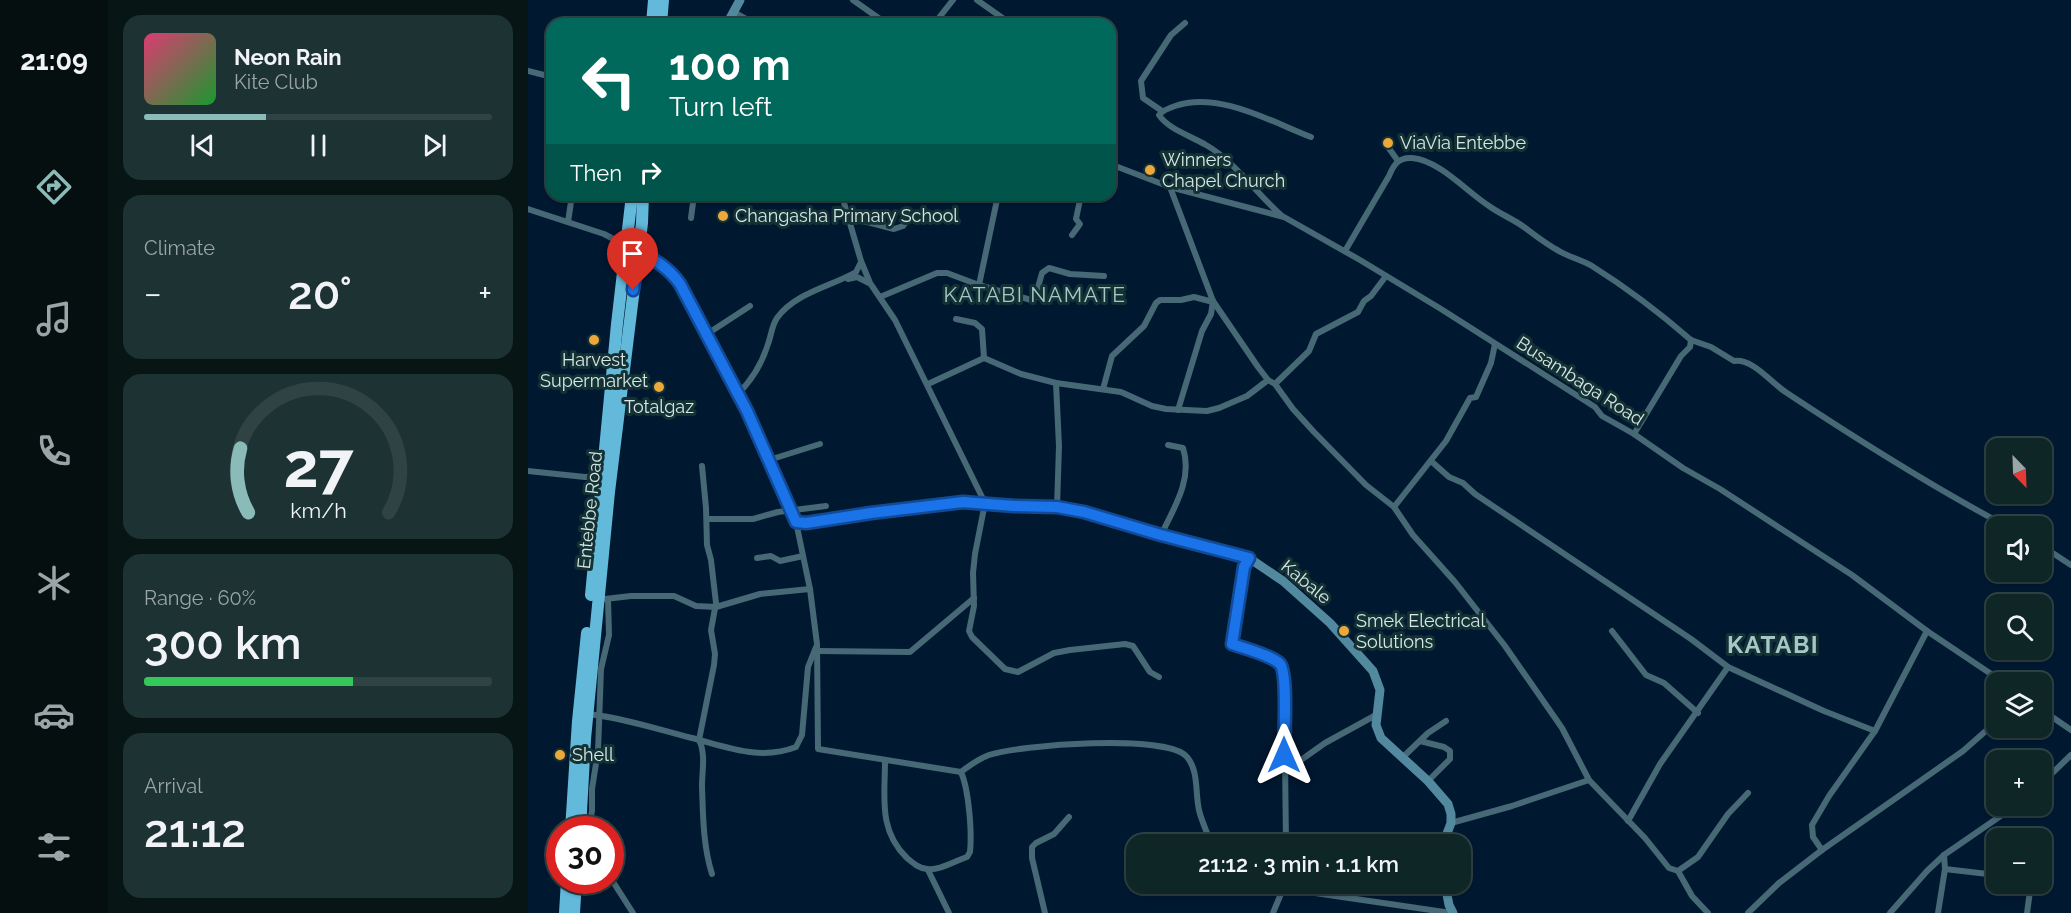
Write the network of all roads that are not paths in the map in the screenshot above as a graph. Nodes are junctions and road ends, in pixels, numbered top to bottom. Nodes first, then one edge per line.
1 (654, 0) edge
2 (663, 0) edge
3 (740, 0) edge
4 (853, 0) edge
5 (953, 0) edge
6 (977, 0) edge
7 (734, 12) junction
8 (652, 18) edge
9 (662, 18) edge
10 (730, 18) edge
11 (744, 18) edge
12 (878, 18) edge
13 (939, 18) edge
14 (1002, 18) edge
15 (1185, 22) dead end
16 (528, 70) edge
17 (546, 75) edge
18 (1162, 111) junction
19 (1311, 137) dead end
20 (1388, 147) dead end
21 (1398, 161) junction
22 (1116, 166) edge
23 (1170, 186) junction
24 (571, 201) edge
25 (631, 201) edge
26 (642, 201) edge
27 (692, 201) edge
28 (843, 201) edge
29 (997, 201) edge
30 (1080, 201) edge
31 (528, 209) edge
32 (848, 217) junction
33 (1284, 217) junction
34 (691, 218) dead end
35 (908, 219) dead end
36 (568, 222) junction
37 (1072, 236) dead end
38 (625, 245) junction
39 (638, 251) junction
40 (1345, 251) junction
41 (861, 261) junction
42 (1104, 276) dead end
43 (1386, 276) junction
44 (843, 279) junction
45 (870, 283) junction
46 (979, 285) junction
47 (880, 297) junction
48 (1213, 302) junction
49 (750, 306) dead end
50 (956, 319) dead end
51 (707, 334) junction
52 (1691, 340) junction
53 (1495, 344) junction
54 (984, 358) junction
55 (1268, 380) junction
56 (1056, 383) junction
57 (928, 384) junction
58 (1275, 384) junction
59 (1103, 389) junction
60 (737, 395) junction
61 (1178, 410) junction
62 (1634, 434) junction
63 (820, 444) dead end
64 (1168, 445) dead end
65 (769, 460) junction
66 (1431, 461) junction
67 (702, 466) dead end
68 (528, 471) edge
69 (602, 476) junction
70 (985, 503) junction
71 (826, 506) dead end
72 (1057, 507) junction
73 (1394, 507) junction
74 (790, 512) junction
75 (1988, 516) edge
76 (707, 519) junction
77 (796, 522) junction
78 (1161, 535) junction
79 (2052, 553) edge
80 (803, 556) junction
81 (757, 558) dead end
82 (1249, 558) junction
83 (2071, 565) edge
84 (810, 589) junction
85 (974, 598) junction
86 (603, 599) junction
87 (716, 607) junction
88 (1612, 631) dead end
89 (1927, 631) junction
90 (818, 644) junction
91 (818, 651) junction
92 (1728, 667) junction
93 (1988, 672) edge
94 (1159, 677) dead end
95 (1698, 712) junction
96 (594, 715) junction
97 (1376, 715) junction
98 (2052, 717) edge
99 (1446, 722) dead end
100 (1875, 730) junction
101 (2071, 730) edge
102 (1986, 731) edge
103 (699, 740) junction
104 (1420, 741) junction
105 (2071, 754) edge
106 (1402, 758) junction
107 (885, 761) junction
108 (1284, 770) junction
109 (961, 772) junction
110 (2052, 773) edge
111 (1589, 780) junction
112 (1428, 781) junction
113 (1748, 793) dead end
114 (572, 816) edge
115 (582, 816) edge
116 (591, 816) edge
117 (2001, 816) edge
118 (1069, 817) dead end
119 (1628, 821) junction
120 (1451, 823) junction
121 (1207, 834) edge
122 (1286, 834) edge
123 (1447, 834) edge
124 (1822, 850) junction
125 (1944, 855) junction
126 (1945, 869) junction
127 (928, 870) junction
128 (1678, 871) junction
129 (712, 874) dead end
130 (1986, 874) edge
131 (566, 894) edge
132 (575, 894) edge
133 (621, 894) edge
134 (1281, 894) edge
135 (1322, 894) edge
136 (1447, 894) edge
137 (2030, 894) edge
138 (565, 913) edge
139 (574, 913) edge
140 (633, 913) edge
141 (949, 913) edge
142 (1044, 913) edge
143 (1273, 913) edge
144 (1452, 913) edge
145 (1708, 913) edge
146 (1748, 913) edge
147 (1890, 913) edge
148 (1938, 913) edge
149 (2028, 913) edge

1 - 8 highway
2 - 9 highway
3 - 7 street
4 - 12 street
5 - 13 street
6 - 14 street
7 - 10 street
7 - 11 street
15 - 18 street
16 - 17 street
18 - 19 street
18 - 33 street
20 - 21 street
21 - 40 street
21 - 52 street
22 - 23 street, Busambaga Road
23 - 33 street, Busambaga Road
23 - 48 street
24 - 36 street
25 - 38 highway, Entebbe Road
26 - 39 highway, Entebbe Road
27 - 34 street
28 - 32 street
29 - 46 street
30 - 37 street
31 - 36 street
32 - 35 street
32 - 41 street
33 - 40 street, Busambaga Road
36 - 38 street
38 - 39 street
38 - 69 highway, Entebbe Road
39 - 51 street
39 - 86 highway, Entebbe Road
40 - 43 street, Busambaga Road
41 - 44 street
41 - 45 street
42 - 46 street
43 - 53 street, Busambaga Road
43 - 58 street
44 - 45 street
44 - 60 street
45 - 47 street
46 - 47 street
47 - 57 street
48 - 55 street
48 - 59 street
48 - 61 street
49 - 51 street
50 - 54 street
51 - 60 street
52 - 62 street
52 - 75 street
53 - 62 street, Busambaga Road
53 - 66 street
54 - 56 street
54 - 57 street
55 - 58 street
55 - 61 street
56 - 59 street
56 - 72 street
57 - 70 street
58 - 73 street
59 - 61 street
60 - 65 street
62 - 89 street, Busambaga Road
63 - 65 street
64 - 78 street
65 - 74 street
66 - 73 street
66 - 92 street
67 - 76 street
68 - 69 street
69 - 114 highway, Entebbe Road
70 - 72 street, Kabale
70 - 77 street, Kabale
70 - 85 street
71 - 74 street
72 - 78 street, Kabale
73 - 111 street
74 - 76 street
74 - 77 street
76 - 87 street
77 - 80 street
78 - 82 street, Kabale
79 - 83 street
80 - 81 street
80 - 84 street
82 - 97 street, Kabale
82 - 108 street
84 - 87 street
84 - 90 street
85 - 91 street
85 - 94 street
86 - 87 street
86 - 96 highway, Entebbe Road
87 - 103 street
88 - 95 street
89 - 93 street, Busambaga Road
89 - 100 street
90 - 91 street
90 - 103 street
91 - 107 street
92 - 95 street
92 - 100 street
95 - 119 street
96 - 103 street
96 - 115 highway, Entebbe Road
96 - 116 street
97 - 106 street, Kabale
97 - 108 street
98 - 101 street
99 - 104 street
100 - 124 street
102 - 124 street
103 - 129 street
104 - 106 street
104 - 112 street
105 - 110 street
106 - 112 street, Kabale
107 - 109 street
107 - 127 street
108 - 122 street
109 - 121 street
109 - 127 street
111 - 119 street
111 - 120 street
112 - 120 street, Kabale
113 - 128 street
117 - 125 street
118 - 142 street
119 - 128 street
120 - 123 street
124 - 146 street
125 - 126 street
125 - 147 street
126 - 130 street
126 - 148 street
127 - 141 street
128 - 145 street
131 - 138 highway
132 - 139 highway
133 - 140 street
134 - 143 street
135 - 144 street
136 - 144 street
137 - 149 street

